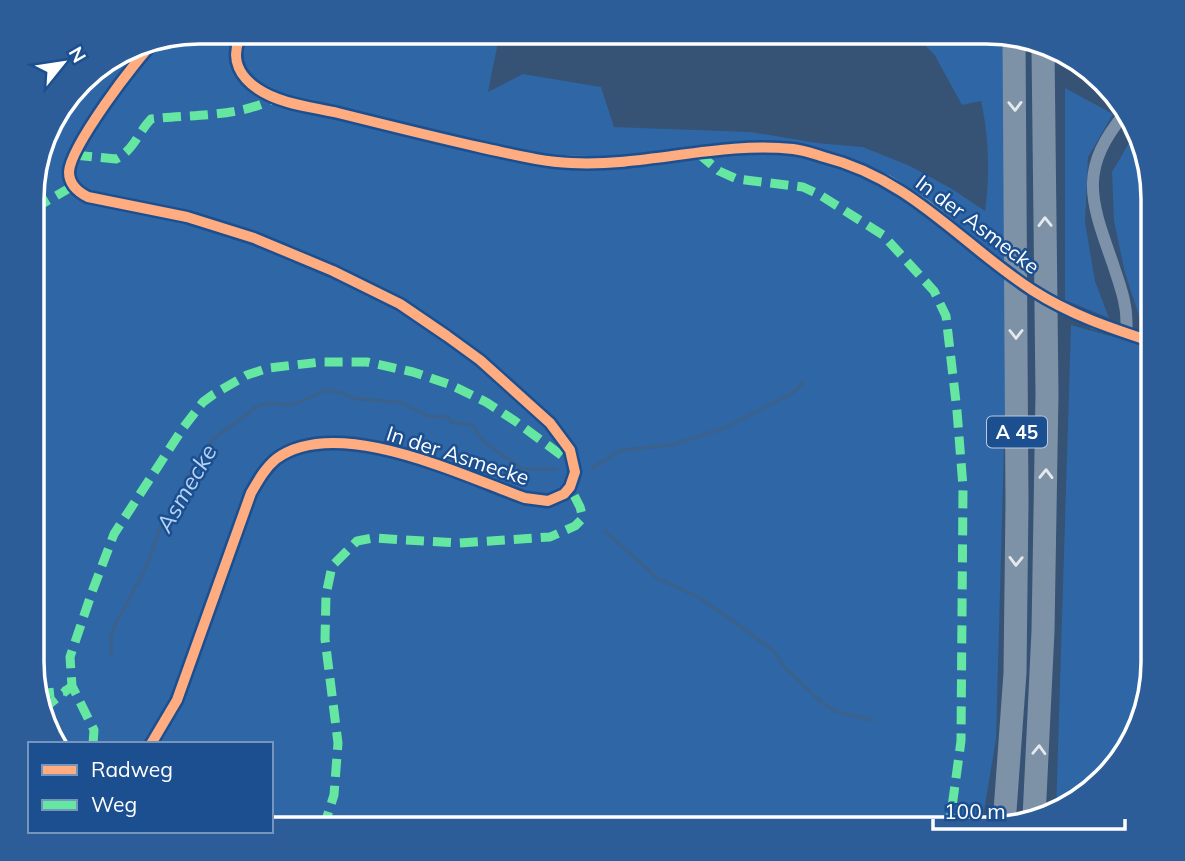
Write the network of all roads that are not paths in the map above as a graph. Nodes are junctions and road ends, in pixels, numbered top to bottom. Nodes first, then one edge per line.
1 (238, 44) edge
2 (1014, 47) edge
3 (143, 54) edge
4 (1043, 55) edge
5 (1119, 120) edge
6 (1127, 333) junction
7 (1141, 338) edge
8 (152, 742) edge
9 (1034, 809) edge
10 (1005, 816) edge

1 - 6 street, In der Asmecke, bridge
2 -> 10 highway, A 45
3 - 8 street, In der Asmecke
9 -> 4 highway, A 45
5 - 6 street
6 - 7 street, In der Asmecke

